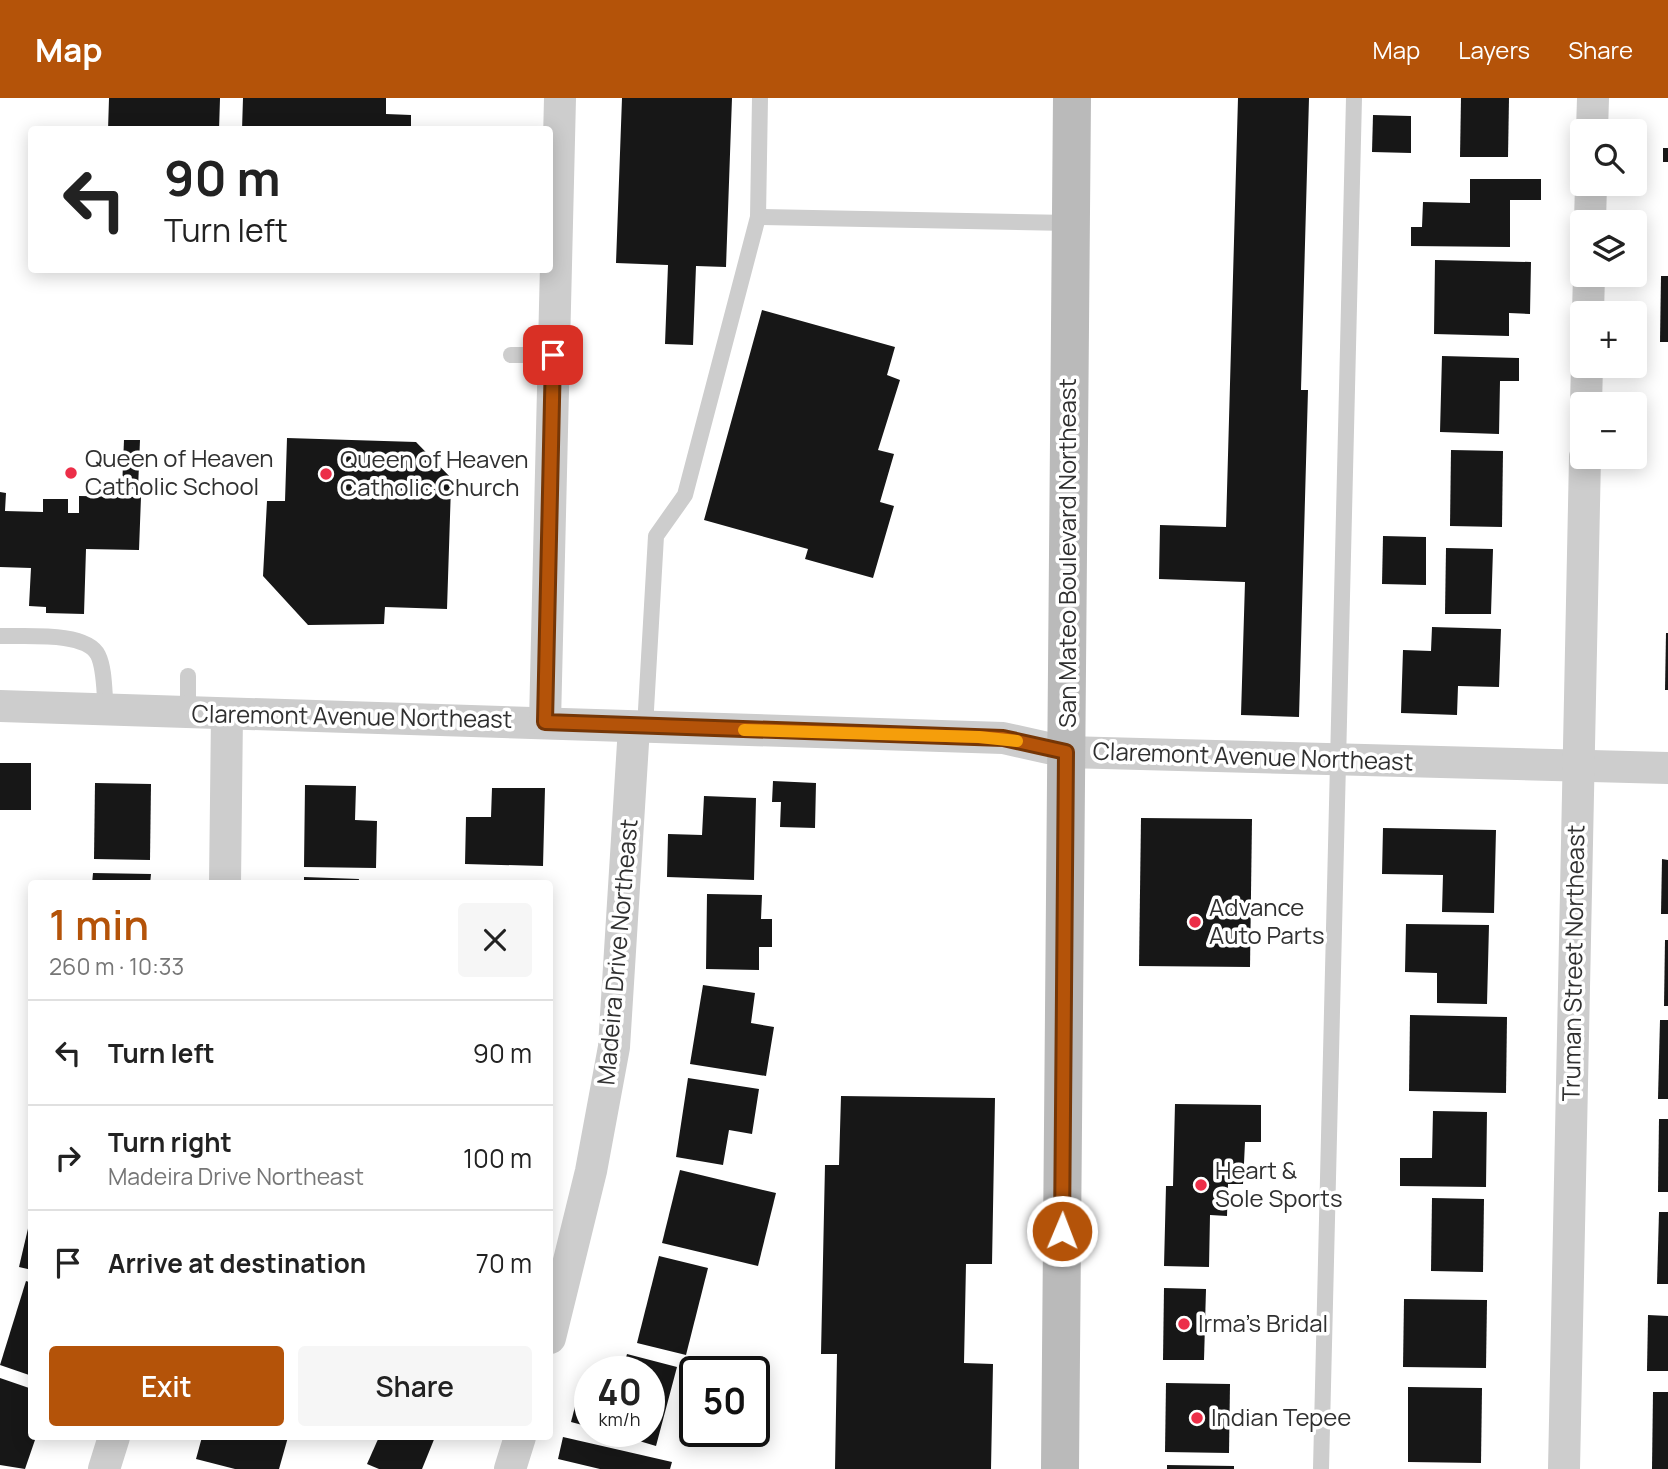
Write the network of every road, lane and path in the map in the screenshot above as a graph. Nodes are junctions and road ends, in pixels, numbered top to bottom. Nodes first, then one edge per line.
1 (560, 98) edge
2 (760, 98) edge
3 (1072, 98) edge
4 (1353, 98) edge
5 (1593, 98) edge
6 (1592, 119) edge
7 (553, 207) edge
8 (758, 217) junction
9 (1070, 223) junction
10 (549, 273) edge
11 (510, 355) dead end
12 (553, 355) junction
13 (1585, 469) edge
14 (0, 636) edge
15 (188, 676) dead end
16 (0, 706) edge
17 (106, 710) junction
18 (188, 713) junction
19 (227, 714) junction
20 (545, 722) junction
21 (640, 727) junction
22 (1066, 752) junction
23 (1336, 759) junction
24 (1578, 766) junction
25 (1668, 768) edge
26 (225, 880) edge
27 (553, 1326) edge
28 (113, 1440) edge
29 (519, 1440) edge
30 (104, 1469) edge
31 (510, 1469) edge
32 (1060, 1469) edge
33 (1321, 1469) edge
34 (1564, 1469) edge

1 - 7 street
2 - 8 lane
3 - 9 main road, San Mateo Boulevard Northeast
4 - 23 lane
5 - 6 street
8 - 9 lane
8 - 21 lane
9 - 22 main road, San Mateo Boulevard Northeast
10 - 12 street
11 - 12 lane
12 - 20 street
13 - 24 street, Truman Street Northeast
14 - 17 lane
15 - 18 lane
16 - 17 street, Claremont Avenue Northeast
17 - 18 street, Claremont Avenue Northeast
18 - 19 street, Claremont Avenue Northeast
19 - 20 street, Claremont Avenue Northeast
19 - 26 street
20 - 21 street, Claremont Avenue Northeast
21 - 22 street, Claremont Avenue Northeast
21 - 27 street, Madeira Drive Northeast
22 - 23 street, Claremont Avenue Northeast
22 - 32 main road, San Mateo Boulevard Northeast
23 - 24 street, Claremont Avenue Northeast
23 - 33 lane
24 - 25 street, Claremont Avenue Northeast
24 - 34 street, Truman Street Northeast
28 - 30 street
29 - 31 street

